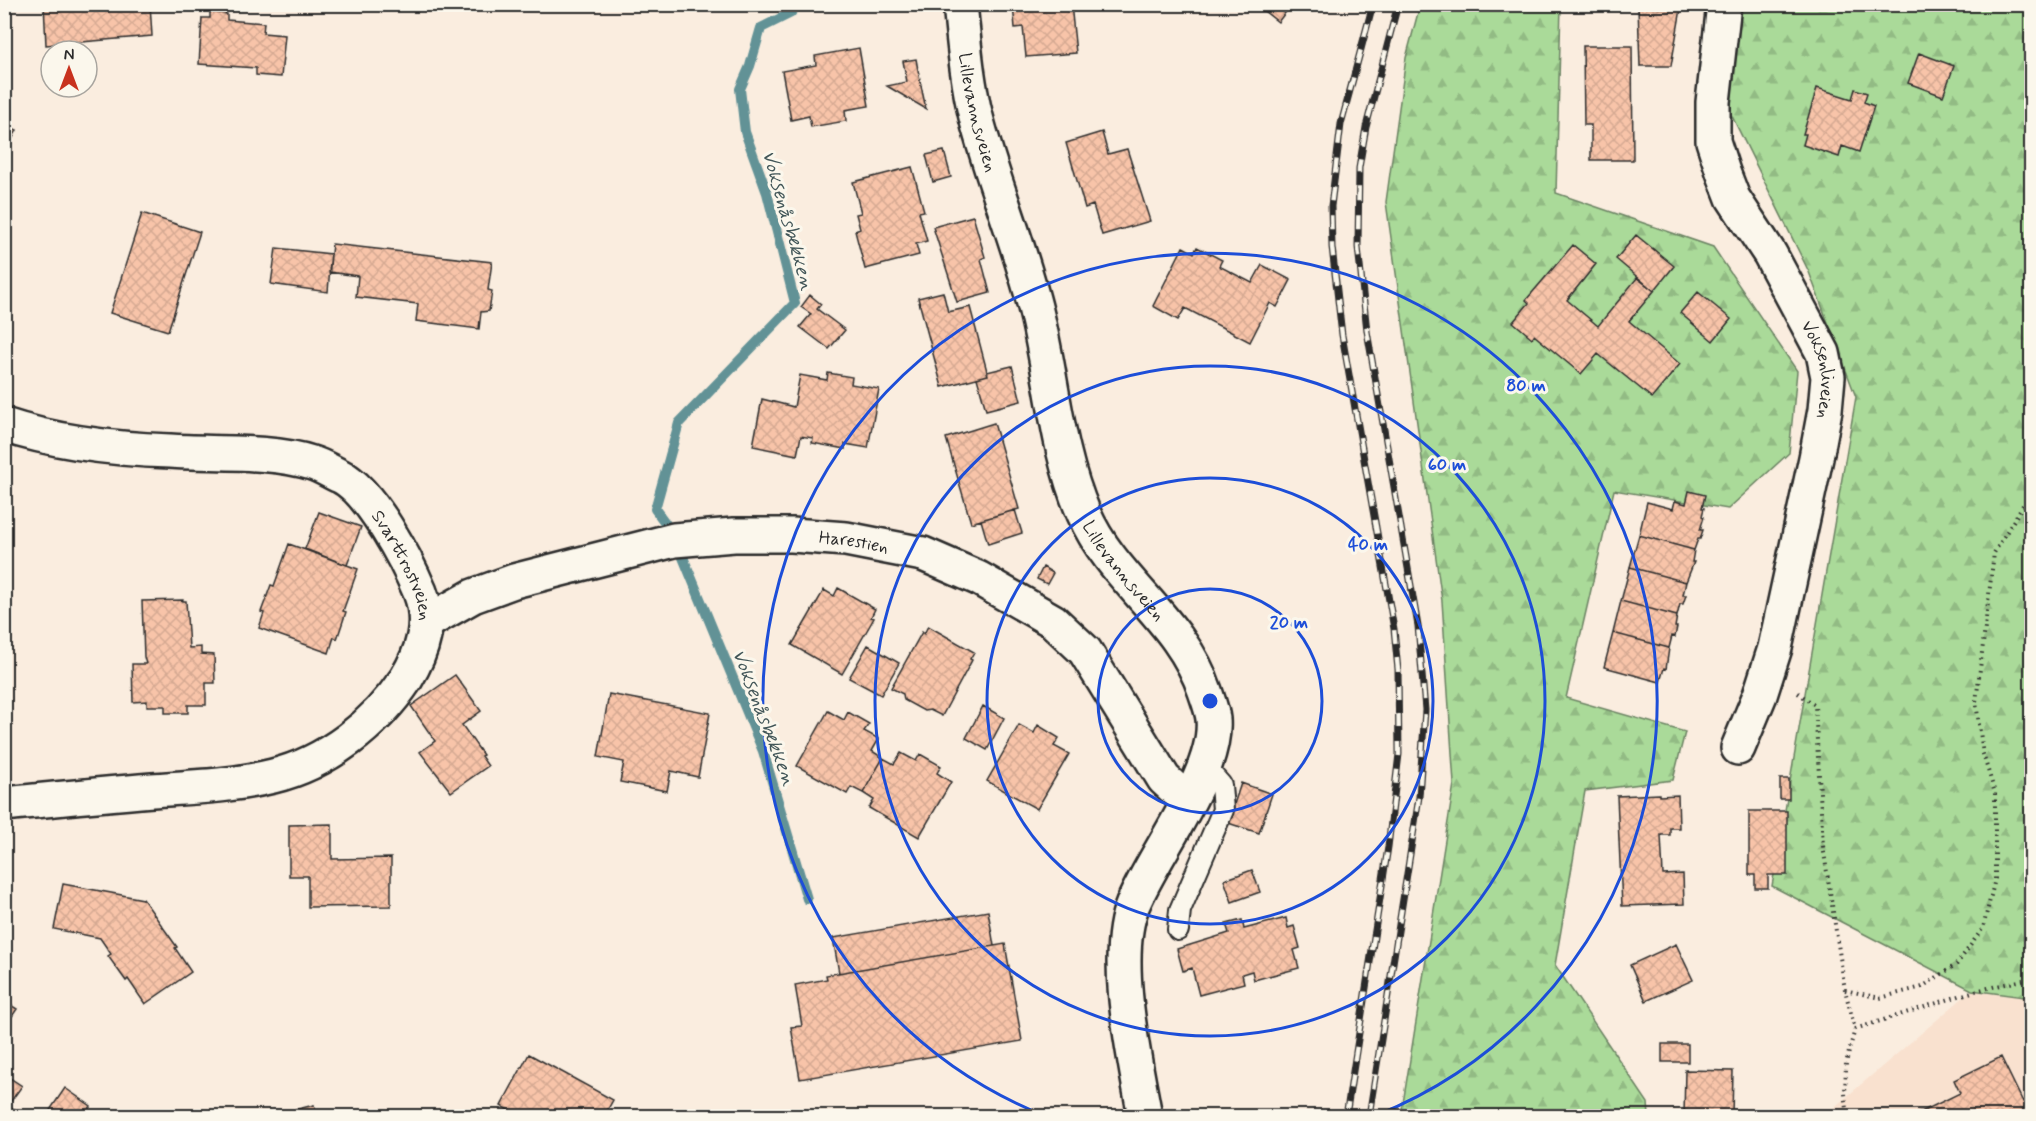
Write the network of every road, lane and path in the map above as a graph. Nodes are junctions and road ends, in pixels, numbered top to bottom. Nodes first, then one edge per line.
1 (960, 4) edge
2 (1724, 4) edge
3 (4, 425) edge
4 (2031, 490) edge
5 (427, 622) junction
6 (1768, 672) junction
7 (1737, 748) dead end
8 (1205, 767) junction
9 (1188, 801) junction
10 (4, 804) edge
11 (1178, 930) dead end
12 (2031, 978) edge
13 (1845, 990) junction
14 (1855, 1029) junction
15 (1145, 1116) edge
16 (1848, 1116) edge

1 - 8 street, Lillevannsveien
2 - 6 street, Voksenliveien
3 - 5 street, Svarttrostveien
4 - 13 path
5 - 9 street, Harestien
5 - 10 street, Svarttrostveien
6 - 7 street, Voksenliveien
6 - 13 path
8 - 9 street, Lillevannsveien
8 - 11 lane
9 - 15 street, Lillevannsveien
12 - 14 path
13 - 14 path
14 - 16 path

